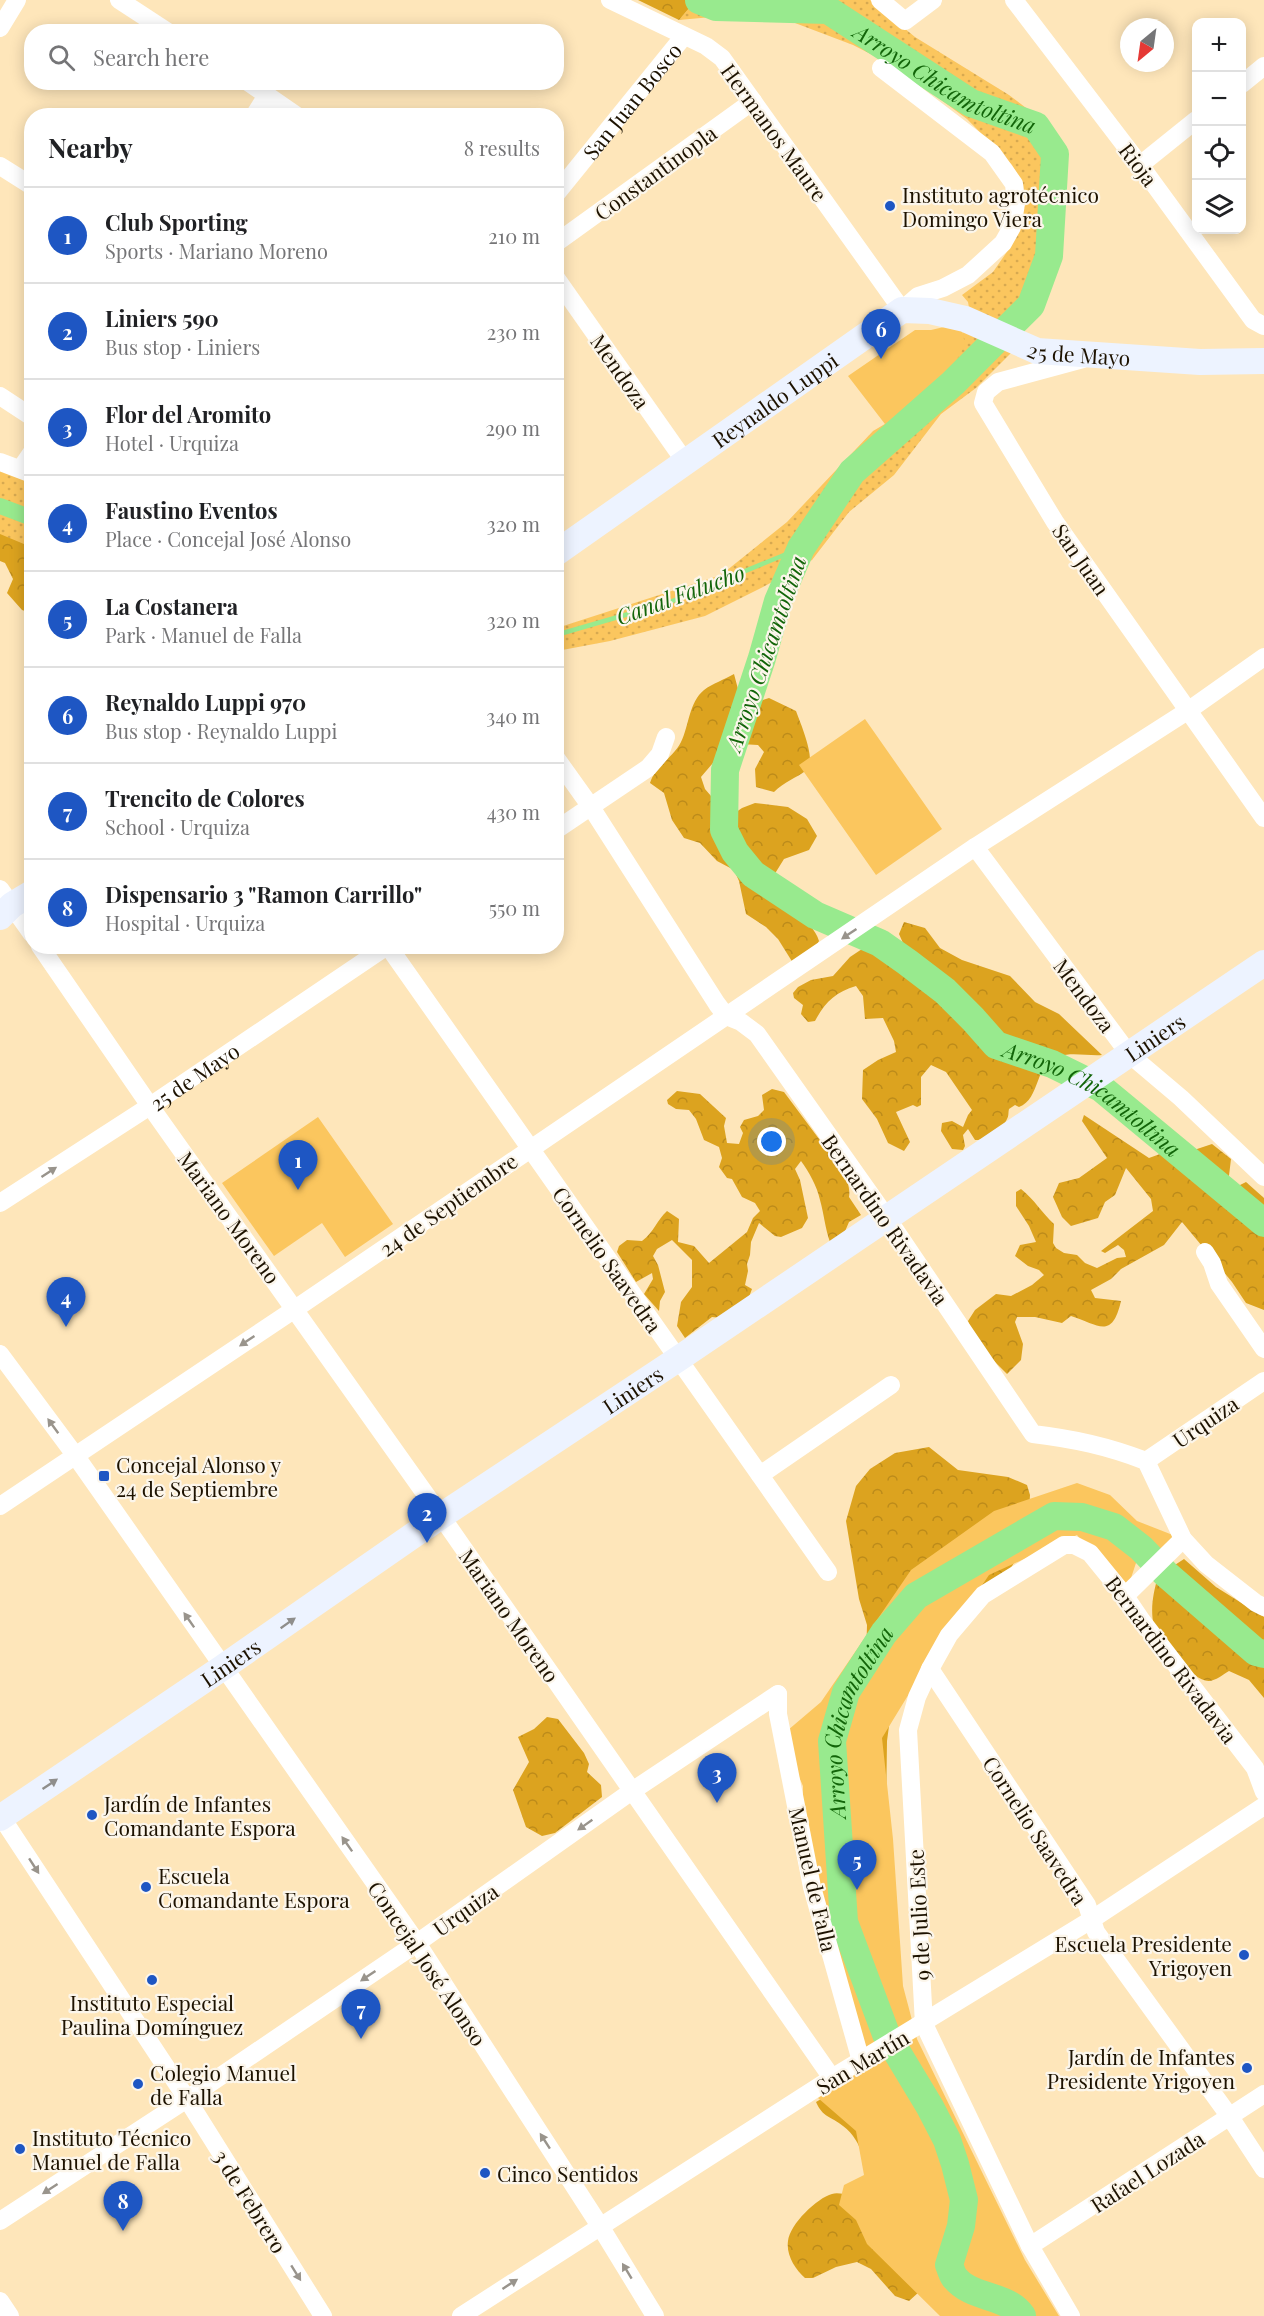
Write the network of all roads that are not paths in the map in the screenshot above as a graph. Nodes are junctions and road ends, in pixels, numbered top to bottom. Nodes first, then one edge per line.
1 (17, 0) edge
2 (119, 0) edge
3 (610, 0) edge
4 (879, 0) edge
5 (933, 0) edge
6 (1014, 0) edge
7 (156, 24) edge
8 (0, 28) edge
9 (684, 36) junction
10 (1264, 66) edge
11 (881, 68) dead end
12 (1246, 81) edge
13 (260, 90) edge
14 (267, 95) junction
15 (753, 101) junction
16 (259, 108) edge
17 (286, 108) edge
18 (1192, 124) edge
19 (0, 165) edge
20 (1140, 165) junction
21 (24, 181) edge
22 (564, 184) edge
23 (564, 237) edge
24 (564, 289) edge
25 (902, 310) junction
26 (1264, 326) edge
27 (1099, 355) junction
28 (1264, 361) edge
29 (0, 396) edge
30 (24, 412) edge
31 (0, 462) edge
32 (686, 463) junction
33 (24, 470) edge
34 (564, 547) edge
35 (1264, 657) edge
36 (1189, 710) junction
37 (666, 736) dead end
38 (564, 769) edge
39 (591, 807) junction
40 (1264, 818) edge
41 (564, 825) edge
42 (975, 847) junction
43 (24, 887) edge
44 (11, 901) edge
45 (24, 921) edge
46 (46, 954) edge
47 (376, 954) edge
48 (394, 954) edge
49 (1264, 963) edge
50 (726, 1016) junction
51 (1121, 1059) junction
52 (150, 1106) junction
53 (530, 1148) junction
54 (1264, 1177) edge
55 (0, 1203) edge
56 (887, 1218) junction
57 (1205, 1252) dead end
58 (295, 1309) junction
59 (1264, 1349) edge
60 (0, 1354) edge
61 (678, 1359) junction
62 (1264, 1381) edge
63 (891, 1386) dead end
64 (75, 1455) junction
65 (1146, 1461) junction
66 (760, 1475) junction
67 (0, 1506) edge
68 (441, 1516) junction
69 (1183, 1539) junction
70 (1064, 1545) joint
71 (828, 1572) dead end
72 (1125, 1596) junction
73 (1264, 1607) edge
74 (222, 1668) junction
75 (930, 1669) junction
76 (778, 1694) joint
77 (632, 1791) junction
78 (1264, 1792) edge
79 (1264, 1806) edge
80 (0, 1817) edge
81 (1091, 1920) junction
82 (417, 1943) junction
83 (921, 2025) junction
84 (864, 2059) junction
85 (832, 2078) junction
86 (1264, 2094) edge
87 (187, 2099) junction
88 (1230, 2117) junction
89 (1264, 2169) edge
90 (0, 2221) edge
91 (600, 2226) junction
92 (1030, 2246) junction
93 (0, 2301) edge
94 (10, 2316) edge
95 (324, 2316) edge
96 (461, 2316) edge
97 (655, 2316) edge
98 (1071, 2316) edge

1 - 8 street
2 - 7 street
3 - 9 street, Hermanos Maure
4 - 5 street
6 - 20 street, Rioja
9 - 15 street, Hermanos Maure
9 - 22 street, San Juan Bosco
10 - 12 street
11 - 25 street, Reynaldo Luppi
13 - 14 street
14 - 16 street
14 - 17 street
15 - 23 street, Constantinopla
15 - 25 street, Hermanos Maure
18 - 20 street
19 - 21 street
20 - 26 street, Rioja
24 - 32 street, Mendoza
25 - 27 street, 25 de Mayo
25 - 32 street, Reynaldo Luppi
27 - 28 street, 25 de Mayo
27 - 36 street, San Juan
29 - 30 street
31 - 33 street
32 - 34 street, Reynaldo Luppi
35 - 36 street, 24 de Septiembre
36 - 40 street, San Juan
36 - 42 street, 24 de Septiembre
37 - 39 street
38 - 39 street, Bernardino Rivadavia
39 - 41 street
39 - 50 street, Bernardino Rivadavia
42 -> 50 street, 24 de Septiembre
42 - 51 street, Mendoza
43 - 44 street
44 - 45 street
46 - 52 street, Mariano Moreno
47 - 52 street, 25 de Mayo
48 - 53 street, Cornelio Saavedra
49 - 51 street, Liniers
50 - 53 street, 24 de Septiembre
50 - 56 street, Bernardino Rivadavia
51 - 54 street, Mendoza
51 - 56 street, Liniers
55 -> 52 street, 25 de Mayo
52 - 58 street, Mariano Moreno
53 - 58 street, 24 de Septiembre
53 - 61 street, Cornelio Saavedra
56 - 61 street, Liniers
56 - 65 street, Bernardino Rivadavia
57 - 59 street
58 -> 64 street, 24 de Septiembre
58 - 68 street, Mariano Moreno
64 -> 60 street, Concejal José Alonso
61 - 66 street, Cornelio Saavedra
61 - 68 street, Liniers
62 - 65 street, Urquiza
63 - 66 street
64 - 67 street, 24 de Septiembre
74 -> 64 street, Concejal José Alonso
65 - 69 street
66 - 71 street, Cornelio Saavedra
74 -> 68 street, Liniers
68 - 77 street, Mariano Moreno
69 - 72 street
69 - 73 street
70 - 72 street, Bernardino Rivadavia
70 - 75 street, 9 de Julio Este
72 - 78 street, Bernardino Rivadavia
80 -> 74 street, Liniers
82 -> 74 street, Concejal José Alonso
75 - 81 street, Cornelio Saavedra
75 - 83 street, 9 de Julio Este
76 - 77 street, Urquiza
76 - 84 street, Manuel de Falla
77 -> 82 street, Urquiza
77 - 85 street, Mariano Moreno
79 - 81 street, San Martín
80 -> 87 street, 3 de Febrero
81 - 83 street, San Martín
81 - 88 street, Cornelio Saavedra
82 -> 87 street, Urquiza
91 -> 82 street, Concejal José Alonso
83 - 84 street, San Martín
83 - 92 street, 9 de Julio Este
84 - 85 street, San Martín
85 - 91 street, San Martín
86 - 88 street, Rafael Lozada
87 -> 90 street, Urquiza
87 -> 95 street, 3 de Febrero
88 - 89 street, Cornelio Saavedra
88 - 92 street, Rafael Lozada
96 -> 91 street, San Martín
97 -> 91 street, Concejal José Alonso
92 - 98 street, 9 de Julio Este
93 - 94 street

